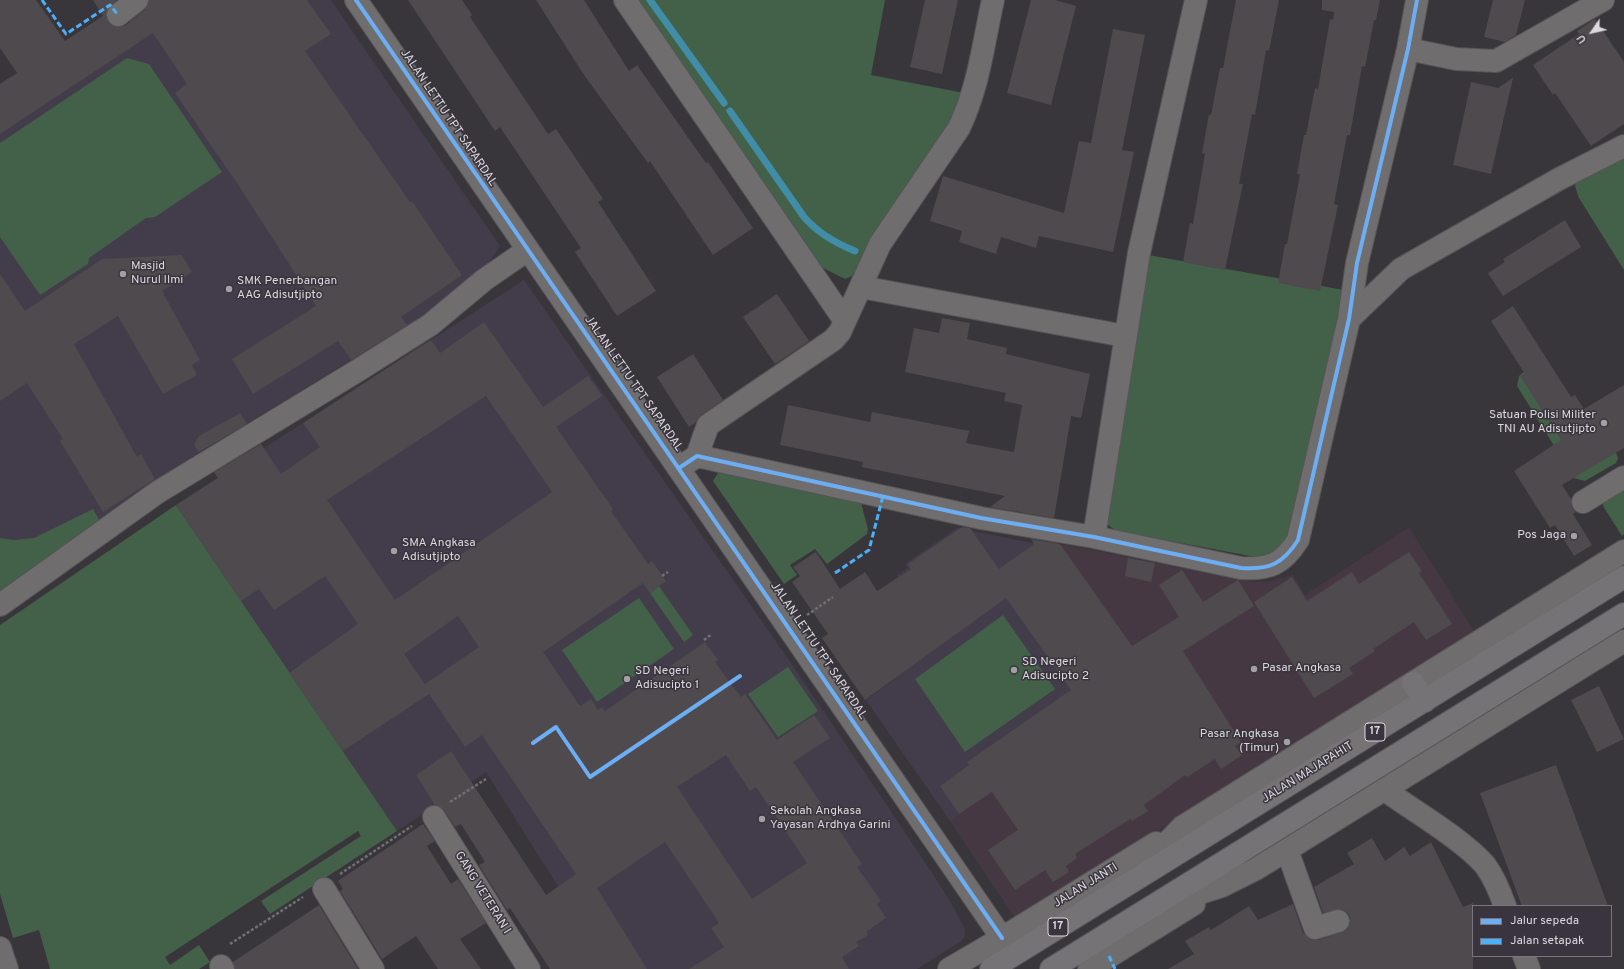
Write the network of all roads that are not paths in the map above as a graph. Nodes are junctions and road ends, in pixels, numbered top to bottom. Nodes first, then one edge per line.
1 (137, 0) edge
2 (356, 0) edge
3 (625, 0) edge
4 (993, 0) edge
5 (1196, 0) edge
6 (1417, 0) edge
7 (1603, 0) edge
8 (118, 15) dead end
9 (1408, 49) junction
10 (1624, 146) edge
11 (526, 250) junction
12 (861, 287) junction
13 (1349, 319) junction
14 (845, 321) junction
15 (1125, 336) junction
16 (688, 462) junction
17 (1624, 476) edge
18 (1582, 502) dead end
19 (1094, 537) junction
20 (1624, 551) edge
21 (1624, 577) edge
22 (0, 605) edge
23 (1624, 614) edge
24 (1624, 642) edge
25 (1413, 682) junction
26 (1425, 701) junction
27 (1385, 790) junction
28 (440, 811) road end
29 (1182, 826) junction
30 (1287, 850) junction
31 (323, 886) road end
32 (1126, 886) junction
33 (1222, 886) junction
34 (1505, 905) edge
35 (1144, 911) junction
36 (1338, 921) dead end
37 (1002, 938) junction
38 (0, 948) edge
39 (1524, 957) edge
40 (1112, 963) edge
41 (7, 969) edge
42 (373, 969) edge
43 (529, 969) edge
44 (948, 969) edge
45 (991, 969) edge
46 (1052, 969) edge
47 (1089, 969) edge
48 (1529, 969) edge

1 - 8 street
2 - 11 street, JALAN LETTU TPT SAPARDAL
3 - 14 street
4 - 12 street
5 - 15 street
6 - 9 street
7 - 9 street
9 - 13 street
10 - 13 street
11 - 16 street, JALAN LETTU TPT SAPARDAL
11 - 22 street
12 - 14 street
12 - 15 street
13 - 19 street
14 - 16 street
15 - 19 street
16 - 19 street
16 - 37 street, JALAN LETTU TPT SAPARDAL
17 - 18 street
20 - 25 street
21 - 26 highway, JALAN MAJAPAHIT / 17
23 - 35 highway, 17
24 - 27 street
25 - 26 highway
25 - 29 street
26 - 32 highway, JALAN MAJAPAHIT / 17
27 - 30 street
27 - 34 street
28 - 43 street, GANG VETERAN I
29 - 32 street
29 - 37 street, JALAN JANTI
30 - 33 street
30 - 36 street
31 - 42 street
32 - 45 highway, JALAN MAJAPAHIT / 17
33 - 35 street
33 - 40 street
35 - 46 highway, 17
37 - 44 street, JALAN JANTI
38 - 41 street
39 - 48 street
40 - 47 street

